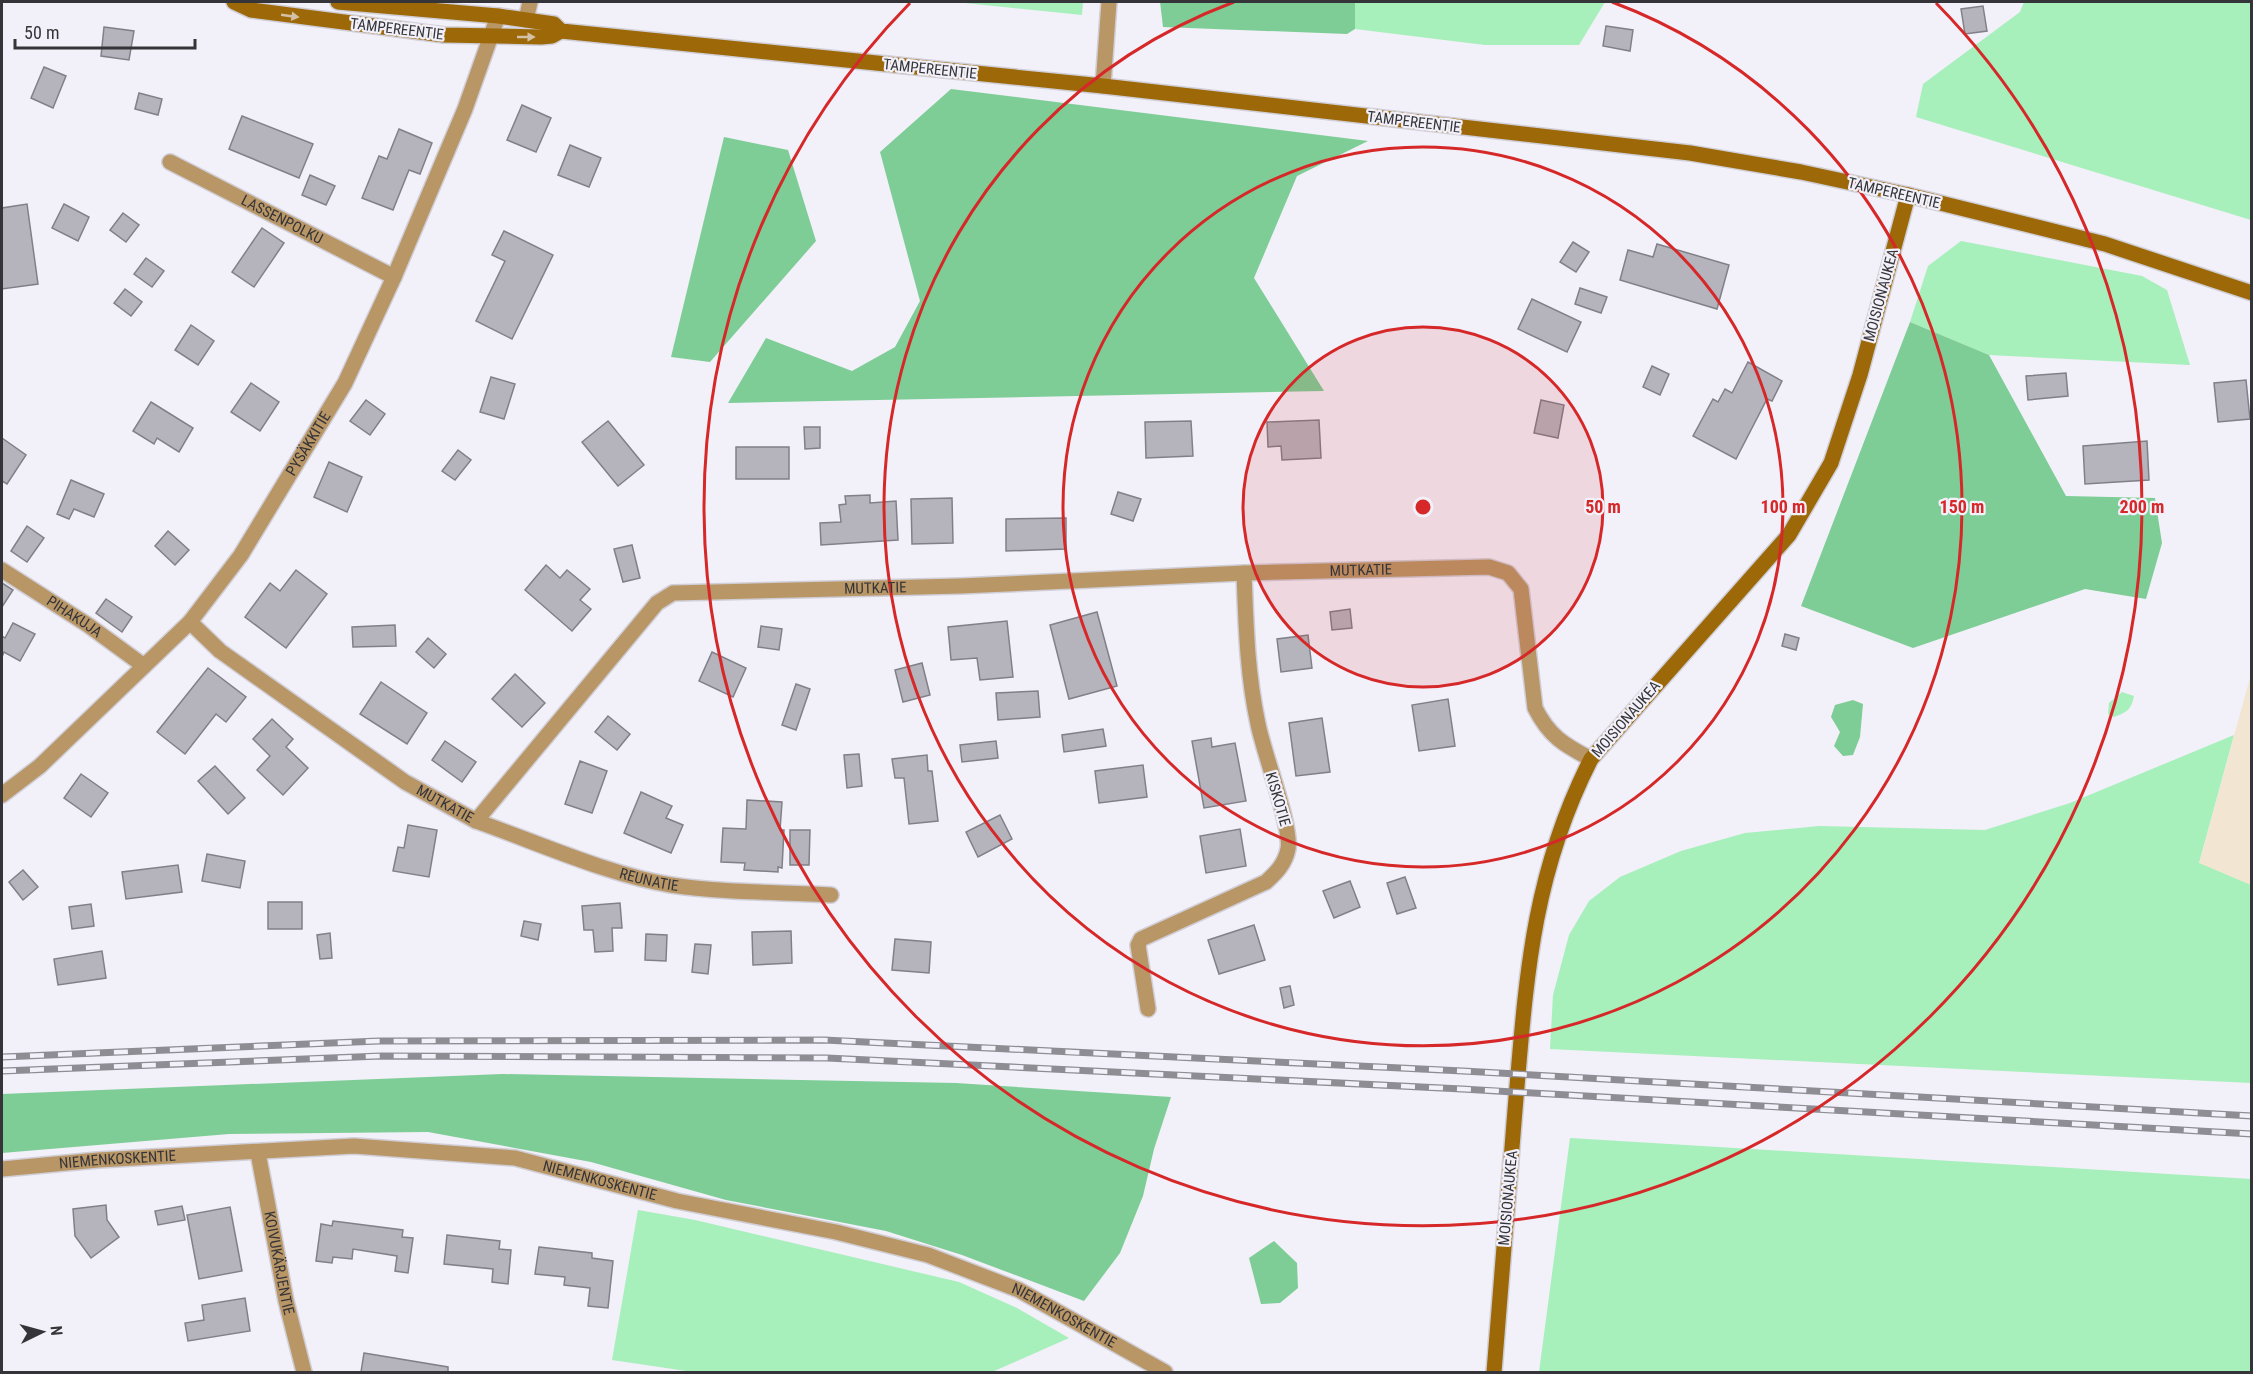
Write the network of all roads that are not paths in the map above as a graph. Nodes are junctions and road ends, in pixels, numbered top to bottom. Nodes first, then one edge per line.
1 (234, 2) edge
2 (338, 2) edge
3 (530, 2) edge
4 (1109, 2) edge
5 (498, 16) junction
6 (526, 20) junction
7 (561, 30) junction
8 (492, 37) junction
9 (1103, 86) junction
10 (170, 162) dead end
11 (1908, 195) junction
12 (394, 277) junction
13 (2252, 293) edge
14 (2, 570) edge
15 (1244, 573) junction
16 (190, 622) junction
17 (144, 666) junction
18 (1591, 759) junction
19 (2, 795) edge
20 (476, 821) junction
21 (831, 895) dead end
22 (1148, 1009) dead end
23 (258, 1153) junction
24 (2, 1169) edge
25 (304, 1372) edge
26 (1165, 1372) edge
27 (1494, 1372) edge

1 -> 8 main road, TAMPEREENTIE
2 - 5 main road, TAMPEREENTIE
3 - 6 street
4 - 9 street
5 - 6 main road, TAMPEREENTIE
5 - 8 street, PYSÄKKITIE
6 - 7 main road, TAMPEREENTIE
8 -> 7 main road, TAMPEREENTIE
7 - 9 main road, TAMPEREENTIE
8 - 12 street, PYSÄKKITIE
9 - 11 main road, TAMPEREENTIE
10 - 12 street, LASSENPOLKU
11 - 13 main road, TAMPEREENTIE
11 - 18 main road, MOISIONAUKEA
12 - 16 street, PYSÄKKITIE
14 - 17 street, PIHAKUJA
15 - 18 street, MUTKATIE
15 - 20 street, MUTKATIE
15 - 22 street, KISKOTIE
16 - 17 street, PYSÄKKITIE
16 - 20 street, MUTKATIE
17 - 19 street, PYSÄKKITIE
18 - 27 main road, MOISIONAUKEA
20 - 21 street, REUNATIE
23 - 24 street, NIEMENKOSKENTIE
23 - 25 street, KOIVUKÄRJENTIE
23 - 26 street, NIEMENKOSKENTIE

